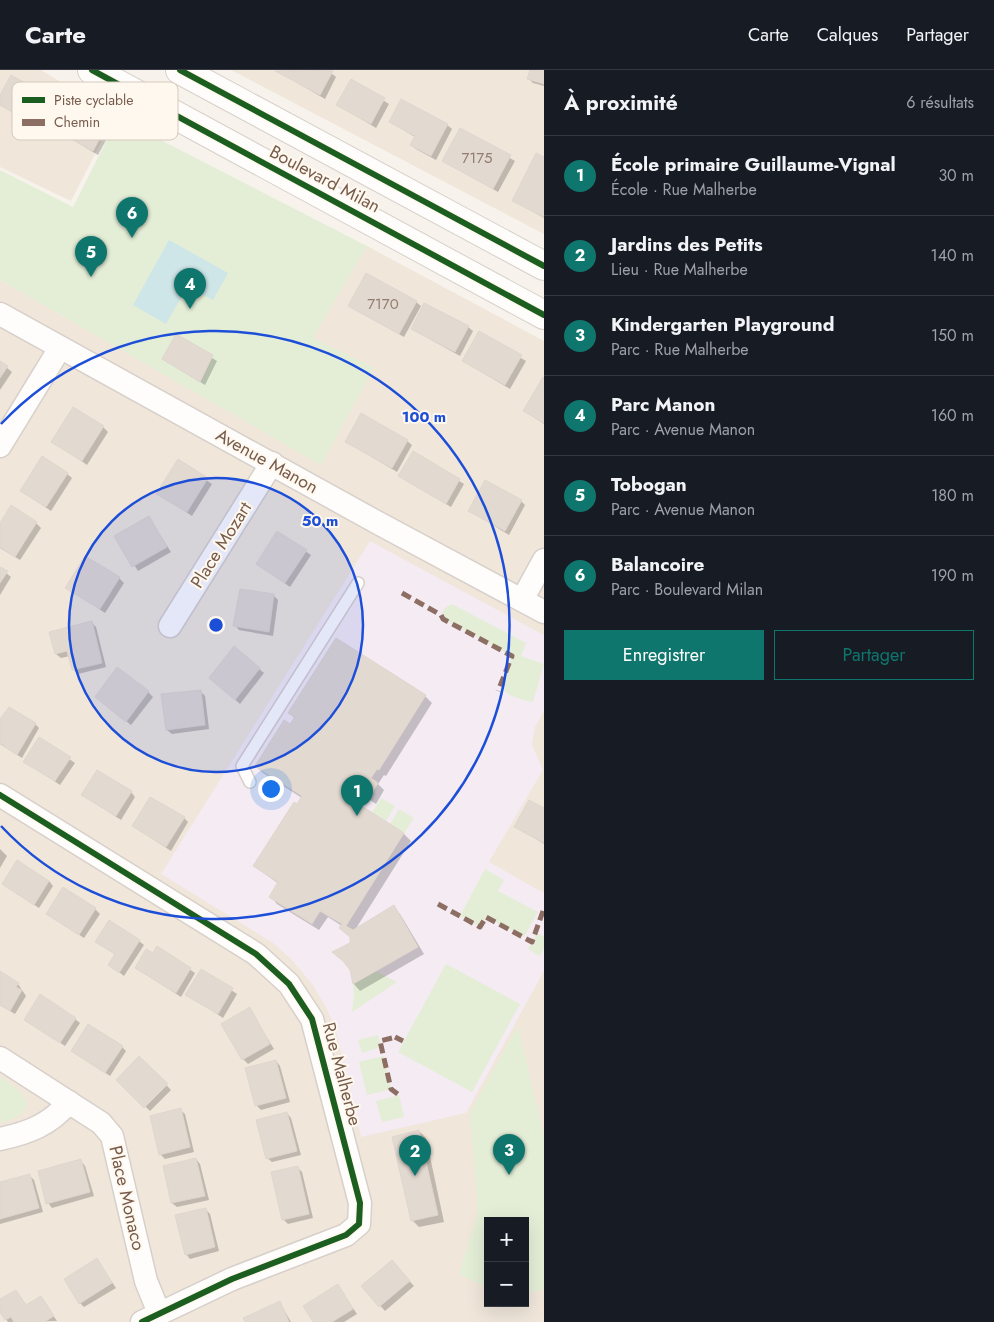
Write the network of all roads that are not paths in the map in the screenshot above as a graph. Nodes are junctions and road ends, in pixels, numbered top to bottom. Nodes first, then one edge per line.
1 (92, 70) edge
2 (180, 70) edge
3 (114, 82) edge
4 (178, 117) edge
5 (544, 266) edge
6 (0, 314) edge
7 (544, 315) edge
8 (60, 348) junction
9 (0, 446) edge
10 (272, 463) junction
11 (544, 560) edge
12 (358, 583) dead end
13 (522, 600) junction
14 (544, 612) edge
15 (170, 626) dead end
16 (250, 782) dead end
17 (0, 794) edge
18 (0, 1058) edge
19 (69, 1102) junction
20 (0, 1139) edge
21 (150, 1317) edge

1 - 3 main road, Boulevard Milan
2 - 5 main road, Boulevard Milan
4 - 7 main road, Boulevard Milan
6 - 8 street, Avenue Manon
8 - 9 street
8 - 10 street, Avenue Manon
10 - 13 street, Avenue Manon
10 - 15 street, Place Mozart
11 - 13 street
12 - 16 lane
13 - 14 street, Avenue Manon
17 - 21 street, Rue Malherbe
18 - 19 street, Place Monaco
19 - 20 street
19 - 21 street, Place Monaco

